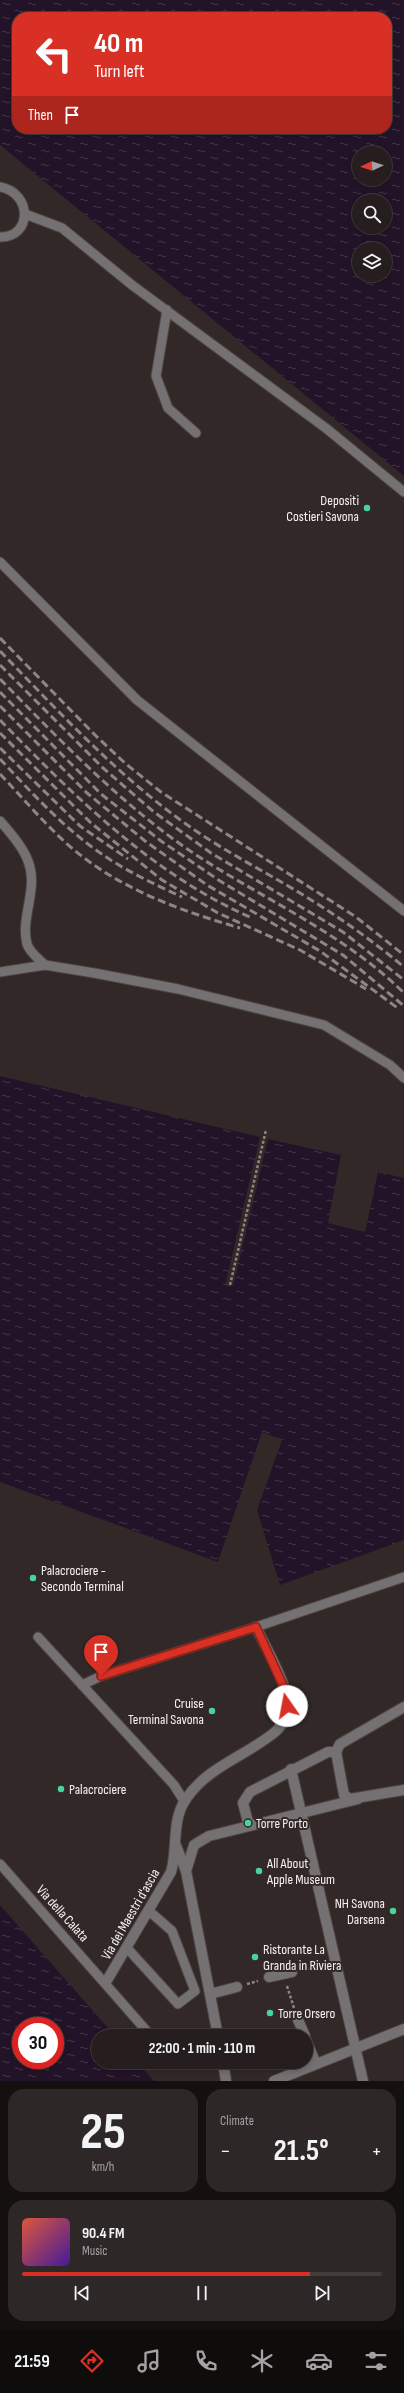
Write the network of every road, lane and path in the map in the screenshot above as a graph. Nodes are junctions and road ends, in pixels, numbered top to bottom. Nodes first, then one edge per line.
1 (0, 187) edge
2 (25, 214) junction
3 (0, 237) edge
4 (167, 310) junction
5 (196, 433) dead end
6 (404, 492) edge
7 (0, 562) edge
8 (0, 821) edge
9 (404, 911) edge
10 (45, 965) junction
11 (0, 972) edge
12 (404, 1078) edge
13 (266, 1130) dead end
14 (230, 1285) dead end
15 (404, 1577) edge
16 (256, 1627) junction
17 (38, 1637) dead end
18 (82, 1685) junction
19 (404, 1707) edge
20 (336, 1752) junction
21 (291, 1769) junction
22 (404, 1790) edge
23 (358, 1799) junction
24 (184, 1801) junction
25 (302, 1814) junction
26 (249, 1826) junction
27 (175, 1843) junction
28 (0, 1864) edge
29 (186, 1871) junction
30 (149, 1910) junction
31 (127, 1948) junction
32 (336, 1963) junction
33 (288, 1973) junction
34 (269, 1977) joint
35 (106, 1982) junction
36 (237, 1987) joint
37 (210, 1994) junction
38 (298, 2020) joint
39 (146, 2029) edge
40 (217, 2029) edge
41 (301, 2029) edge
42 (404, 2029) edge
43 (355, 2048) junction
44 (313, 2057) edge
45 (316, 2064) junction
46 (223, 2069) edge
47 (226, 2081) edge
48 (274, 2081) edge
49 (363, 2081) edge

1 - 2 lane
2 - 3 lane
2 - 4 lane
4 - 5 lane
4 - 6 lane
7 - 9 lane
8 - 10 lane
10 - 11 lane
10 - 12 lane
13 - 14 path
15 - 16 lane
16 - 18 lane
16 - 24 street, Via dei Maestri d'ascia
17 - 18 lane
18 - 24 lane
19 - 20 street
20 - 21 street
20 - 23 street
21 - 25 street
21 - 26 street
22 - 23 street
23 - 25 street
24 - 27 street, Via dei Maestri d'ascia
25 - 26 street
25 - 32 street
26 - 29 street
27 - 29 street
27 - 30 street, Via dei Maestri d'ascia
28 - 35 lane, Via della Calata
29 - 37 street
30 - 31 street, Via dei Maestri d'ascia
30 - 31 lane
31 - 35 street, Via dei Maestri d'ascia
32 - 33 path
32 - 43 street
33 - 34 street
33 - 38 path
34 - 36 path
35 - 39 lane, Via della Calata
36 - 37 street
37 - 40 street
38 - 41 street
42 - 43 street
43 - 45 street
43 - 49 street
44 - 45 street
45 - 48 street
46 - 47 street

